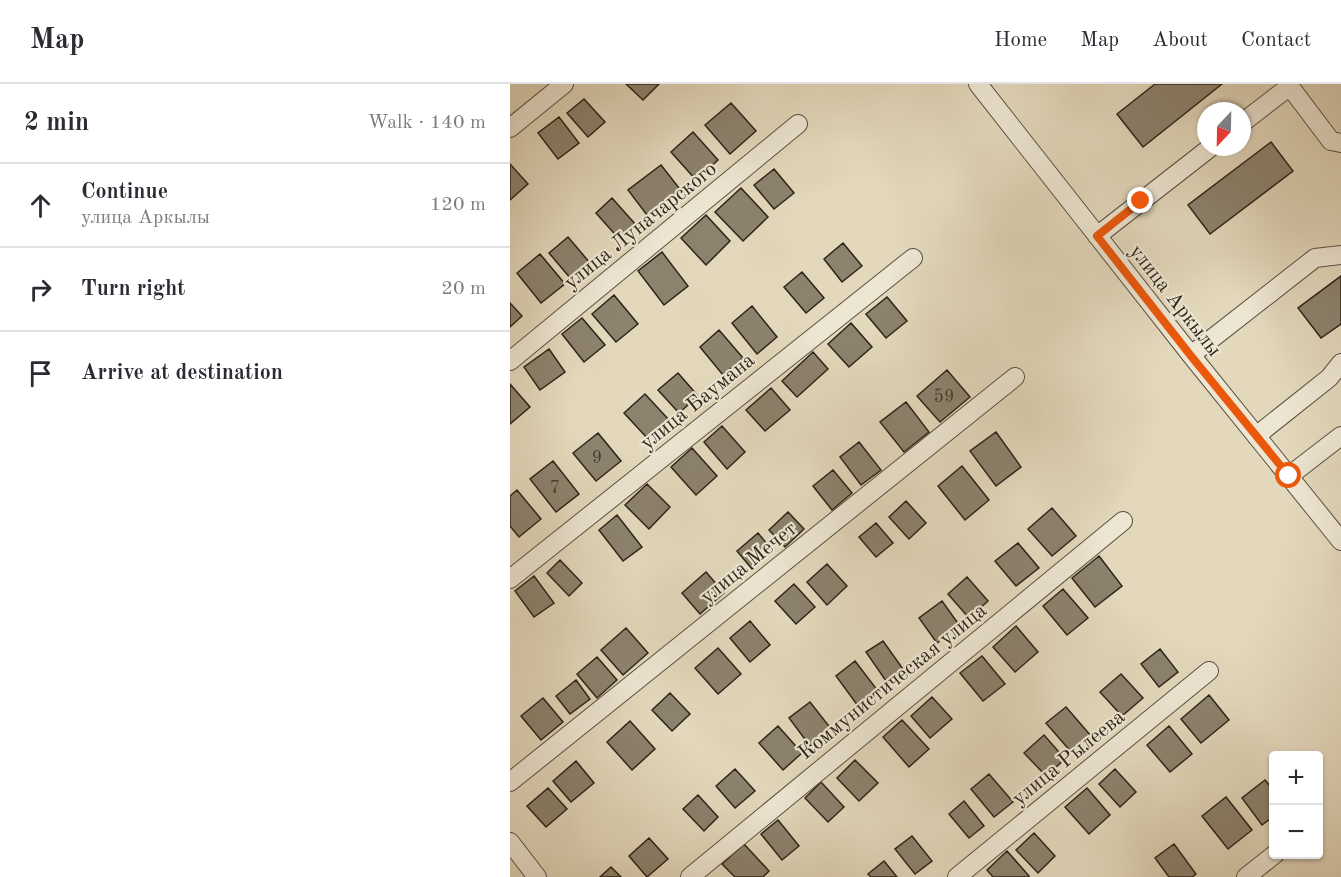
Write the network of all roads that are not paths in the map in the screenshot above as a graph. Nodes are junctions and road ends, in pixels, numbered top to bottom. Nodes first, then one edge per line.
1 (564, 84) edge
2 (978, 84) edge
3 (1289, 85) edge
4 (1251, 116) edge
5 (798, 124) dead end
6 (510, 128) edge
7 (1341, 143) edge
8 (1199, 156) edge
9 (1097, 236) junction
10 (1341, 255) edge
11 (913, 258) dead end
12 (1191, 356) junction
13 (510, 361) edge
14 (1341, 363) edge
15 (1015, 377) dead end
16 (1256, 436) junction
17 (1341, 436) edge
18 (1289, 476) junction
19 (1123, 520) dead end
20 (1341, 541) edge
21 (510, 579) edge
22 (1209, 671) dead end
23 (510, 782) edge
24 (510, 842) edge
25 (1270, 859) edge
26 (537, 877) edge
27 (690, 877) edge
28 (957, 877) edge
29 (1246, 877) edge

1 - 6 street
2 - 9 street, улица Аркылы
3 - 4 street
3 - 7 street
5 - 13 street, улица Луначарского
8 - 9 street
9 - 12 street, улица Аркылы
10 - 12 street
11 - 21 street, улица Баумана
12 - 16 street, улица Аркылы
14 - 16 street
15 - 23 street, улица Мечет
16 - 18 street, улица Аркылы
17 - 18 street
18 - 20 street, улица Аркылы
19 - 27 street, Коммунистическая улица
22 - 28 street, улица Рылеева
24 - 26 street
25 - 29 street

